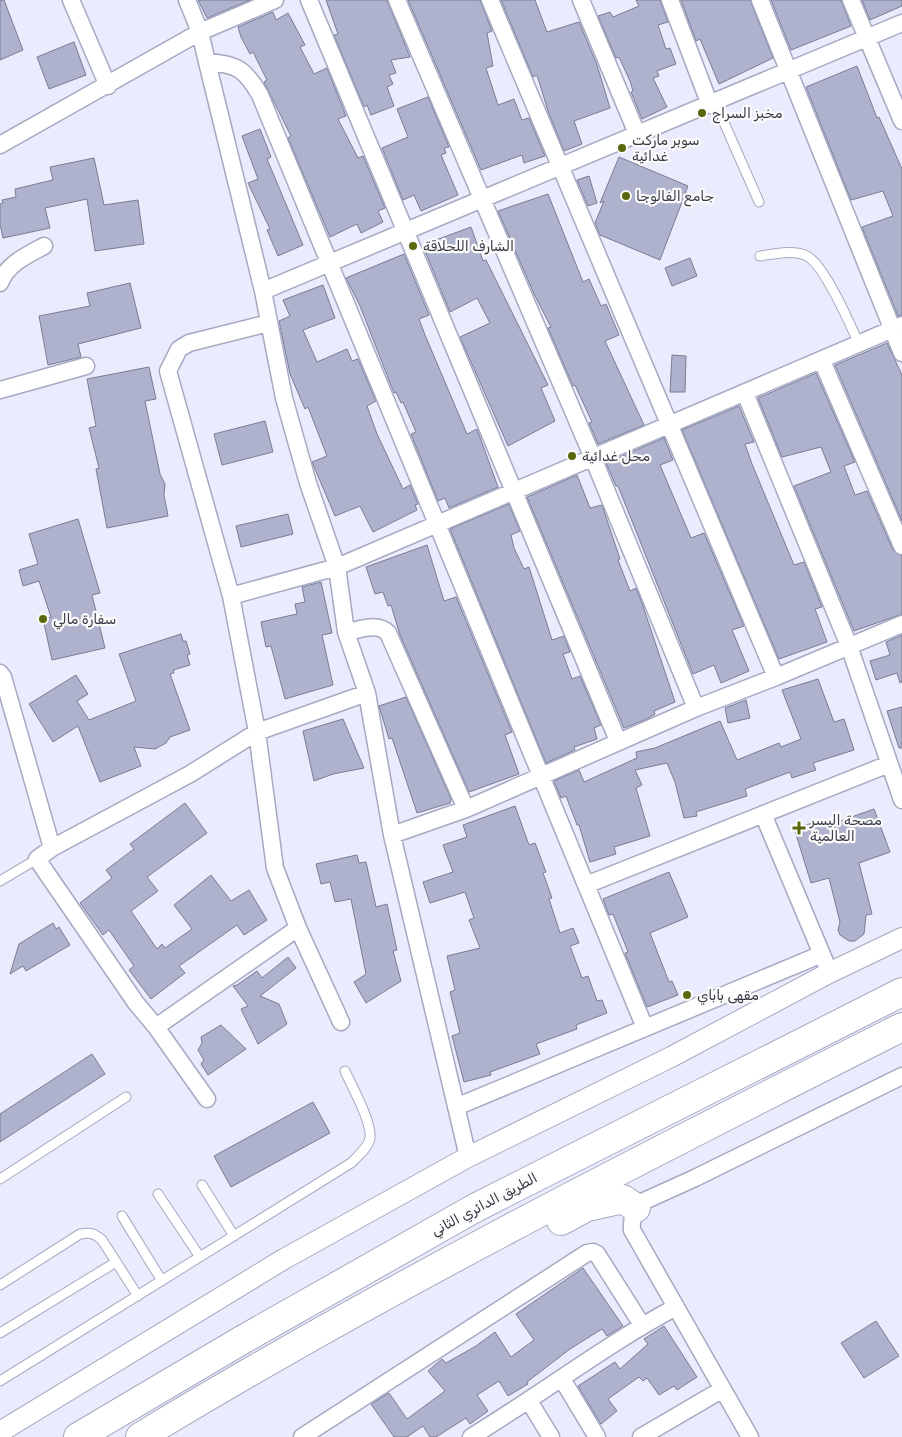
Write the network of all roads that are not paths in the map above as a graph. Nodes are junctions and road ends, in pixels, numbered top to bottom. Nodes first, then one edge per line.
1 (71, 0) edge
2 (186, 0) edge
3 (276, 0) edge
4 (309, 0) edge
5 (397, 0) edge
6 (490, 0) edge
7 (580, 0) edge
8 (670, 0) edge
9 (760, 0) edge
10 (851, 0) edge
11 (902, 23) edge
12 (200, 32) junction
13 (867, 38) junction
14 (208, 62) junction
15 (789, 70) junction
16 (108, 86) junction
17 (712, 103) junction
18 (902, 121) edge
19 (638, 136) junction
20 (0, 145) edge
21 (561, 168) junction
22 (483, 200) junction
23 (759, 202) dead end
24 (405, 233) junction
25 (44, 246) dead end
26 (760, 256) dead end
27 (329, 264) junction
28 (0, 283) edge
29 (263, 291) junction
30 (269, 324) junction
31 (897, 327) edge
32 (859, 344) junction
33 (902, 353) edge
34 (822, 361) junction
35 (86, 366) dead end
36 (0, 390) edge
37 (745, 393) junction
38 (670, 425) junction
39 (593, 458) junction
40 (514, 491) junction
41 (436, 524) junction
42 (902, 546) edge
43 (337, 567) junction
44 (231, 596) junction
45 (902, 624) edge
46 (346, 632) junction
47 (849, 646) junction
48 (0, 673) edge
49 (776, 677) junction
50 (366, 694) junction
51 (696, 708) junction
52 (257, 732) junction
53 (618, 741) junction
54 (889, 764) junction
55 (540, 775) junction
56 (902, 800) edge
57 (466, 809) junction
58 (763, 814) junction
59 (392, 835) junction
60 (52, 848) junction
61 (37, 859) junction
62 (0, 881) edge
63 (586, 885) junction
64 (298, 928) junction
65 (902, 938) edge
66 (822, 954) junction
67 (829, 973) junction
68 (902, 992) edge
69 (341, 1022) dead end
70 (156, 1027) junction
71 (902, 1027) edge
72 (645, 1028) junction
73 (345, 1071) dead end
74 (902, 1076) edge
75 (126, 1097) dead end
76 (207, 1099) dead end
77 (456, 1107) junction
78 (468, 1157) junction
79 (0, 1179) edge
80 (202, 1185) dead end
81 (158, 1194) dead end
82 (636, 1208) junction
83 (122, 1216) dead end
84 (234, 1236) junction
85 (200, 1257) junction
86 (116, 1262) junction
87 (162, 1281) junction
88 (0, 1285) edge
89 (403, 1285) junction
90 (138, 1296) junction
91 (676, 1307) junction
92 (642, 1325) junction
93 (0, 1333) edge
94 (562, 1379) junction
95 (0, 1381) edge
96 (723, 1389) junction
97 (529, 1401) junction
98 (0, 1432) edge
99 (78, 1437) edge
100 (140, 1437) edge
101 (302, 1437) edge
102 (471, 1437) edge
103 (551, 1437) edge
104 (597, 1437) edge
105 (641, 1437) edge
106 (750, 1437) edge

1 - 16 street
2 - 12 street
3 - 12 street
4 - 24 street
5 - 22 street
6 - 21 street
7 - 19 street
8 - 17 street
9 - 15 street
10 - 13 street
11 - 13 street
12 - 14 street
12 - 16 street
13 - 15 street
13 - 18 street
14 - 27 street
14 - 29 street
15 - 17 street
15 - 31 street
16 - 20 street
17 - 19 street
17 - 23 lane
19 - 21 street
21 - 22 street
21 - 38 street
22 - 24 street
22 - 39 street
24 - 27 street
24 - 40 street
25 - 28 street
26 - 32 lane
27 - 29 street
27 - 41 street
29 - 30 street
30 - 43 street
30 - 44 street
31 - 32 street
31 - 33 street
32 - 34 street
34 - 37 street
34 - 42 street
35 - 36 street
37 - 38 street
37 - 47 street
38 - 39 street
38 - 49 street
39 - 40 street
39 - 51 street
40 - 41 street
40 - 53 street
41 - 43 street
41 - 55 street
43 - 44 street
43 - 46 street
44 - 52 street
45 - 47 street
46 - 50 street
46 - 57 street
47 - 49 street
47 - 54 street
48 - 60 street
49 - 51 street
50 - 52 street
50 - 59 street
51 - 53 street
52 - 60 street
52 - 64 street
53 - 55 street
54 - 56 street
54 - 58 street
55 - 57 street
55 - 63 street
57 - 59 street
58 - 63 street
58 - 66 street
59 - 77 street
60 - 61 street
61 - 62 lane
61 - 70 street
63 - 72 street
64 - 69 street
64 - 70 street
65 - 67 street
66 - 67 street
66 - 72 street
67 - 78 street
68 - 99 highway, الطريق الدائري الثاني
70 - 76 street
71 - 89 highway
72 - 77 street
73 - 84 lane
74 - 82 street
75 - 79 lane
77 - 78 street
78 - 98 street
80 - 84 lane
81 - 85 lane
82 - 89 highway
82 - 91 street
83 - 87 lane
84 - 85 lane
85 - 87 lane
86 - 88 lane
86 - 90 lane
86 - 93 lane
87 - 90 lane
89 - 100 highway
90 - 95 lane
91 - 92 street
91 - 96 street
92 - 94 street
92 - 101 street
94 - 97 street
94 - 104 street
96 - 105 street
96 - 106 street
97 - 102 street
97 - 103 street

